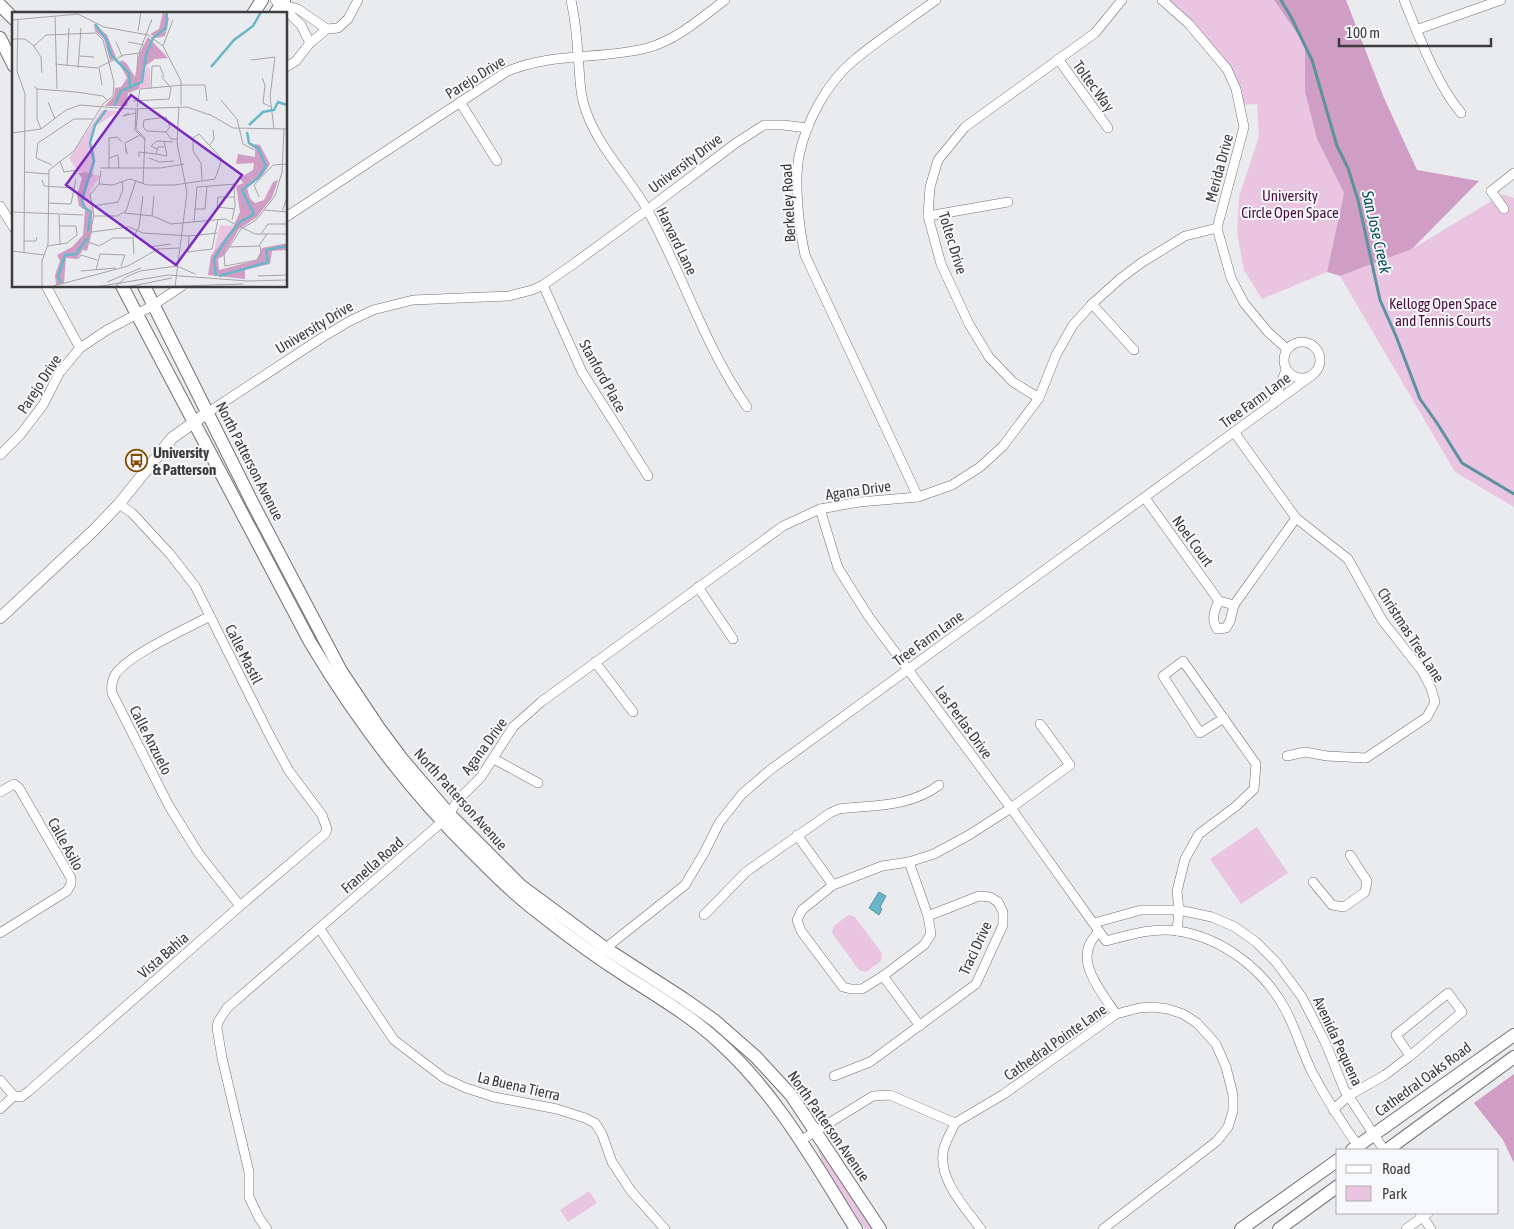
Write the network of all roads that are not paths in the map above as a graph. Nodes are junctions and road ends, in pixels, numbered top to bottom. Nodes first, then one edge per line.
1 (262, 0) edge
2 (358, 0) edge
3 (571, 0) edge
4 (725, 0) edge
5 (936, 0) edge
6 (1122, 0) edge
7 (1162, 0) edge
8 (1404, 0) edge
9 (1501, 0) edge
10 (0, 5) edge
11 (279, 5) edge
12 (254, 12) edge
13 (288, 13) edge
14 (12, 16) edge
15 (326, 29) junction
16 (1416, 30) junction
17 (0, 38) edge
18 (310, 43) junction
19 (578, 57) junction
20 (1058, 59) junction
21 (12, 62) edge
22 (288, 66) edge
23 (460, 102) junction
24 (1461, 113) dead end
25 (808, 128) junction
26 (1108, 128) dead end
27 (497, 161) dead end
28 (1514, 174) edge
29 (1008, 202) dead end
30 (0, 206) edge
31 (1504, 209) dead end
32 (647, 210) junction
33 (288, 216) edge
34 (928, 216) junction
35 (12, 225) edge
36 (1217, 228) junction
37 (543, 285) junction
38 (47, 288) edge
39 (123, 288) edge
40 (145, 288) edge
41 (179, 288) edge
42 (1092, 304) junction
43 (152, 306) junction
44 (136, 314) junction
45 (80, 348) junction
46 (1134, 350) dead end
47 (1287, 350) junction
48 (1286, 370) junction
49 (1311, 376) junction
50 (1039, 398) junction
51 (1273, 404) junction
52 (747, 407) dead end
53 (207, 412) junction
54 (194, 420) junction
55 (1234, 432) junction
56 (0, 455) edge
57 (648, 476) dead end
58 (918, 497) junction
59 (1145, 498) junction
60 (119, 504) junction
61 (820, 509) junction
62 (1296, 518) junction
63 (698, 587) junction
64 (1219, 601) junction
65 (1234, 605) junction
66 (210, 616) junction
67 (0, 618) edge
68 (733, 638) dead end
69 (595, 662) junction
70 (909, 669) junction
71 (633, 712) dead end
72 (1224, 718) junction
73 (1040, 724) dead end
74 (1286, 756) dead end
75 (494, 759) junction
76 (538, 783) dead end
77 (939, 785) dead end
78 (0, 792) edge
79 (1011, 808) junction
80 (446, 818) junction
81 (327, 828) joint
82 (797, 835) junction
83 (1350, 856) dead end
84 (909, 862) junction
85 (1313, 882) dead end
86 (833, 885) junction
87 (240, 906) junction
88 (1179, 910) junction
89 (704, 915) dead end
90 (928, 916) junction
91 (1094, 923) junction
92 (320, 929) junction
93 (1099, 931) junction
94 (1177, 931) junction
95 (0, 933) edge
96 (600, 952) junction
97 (883, 976) junction
98 (1116, 1014) junction
99 (920, 1026) junction
100 (1514, 1035) edge
101 (1410, 1056) junction
102 (1514, 1057) edge
103 (834, 1076) dead end
104 (0, 1080) edge
105 (14, 1096) junction
106 (1348, 1096) junction
107 (0, 1109) edge
108 (1333, 1110) junction
109 (955, 1123) junction
110 (815, 1131) junction
111 (1374, 1135) junction
112 (800, 1141) junction
113 (1357, 1149) edge
114 (1385, 1149) edge
115 (1387, 1149) edge
116 (1336, 1161) edge
117 (1336, 1187) edge
118 (1424, 1214) edge
119 (268, 1229) edge
120 (665, 1229) edge
121 (856, 1229) edge
122 (880, 1229) edge
123 (981, 1229) edge
124 (1104, 1229) edge
125 (1241, 1229) edge
126 (1279, 1229) edge
127 (1406, 1229) edge
128 (1431, 1229) edge

1 - 12 main road
2 - 15 street
3 - 19 street, Harvard Lane
4 - 19 street, Parejo Drive
5 - 25 street, Berkeley Road
6 - 20 street, Toltec Drive
7 - 36 street, Merida Drive
8 - 16 street
9 - 16 street
10 - 14 main road
11 - 15 street
13 - 18 street
15 - 18 street
16 - 24 street
17 - 21 main road
18 - 22 street
19 - 23 street, Parejo Drive
19 - 32 street, Harvard Lane
20 - 26 street, Toltec Way
20 - 34 street, Toltec Drive
23 - 27 street
23 - 33 street, Parejo Drive
25 - 32 street, University Drive
25 - 58 street, Berkeley Road
28 - 31 street
29 - 34 street
30 - 35 street
32 - 37 street, University Drive
32 - 52 street, Harvard Lane
34 - 50 street, Toltec Drive
36 - 42 street, Agana Drive
36 - 47 street
37 - 53 street, University Drive
37 - 57 street, Stanford Place
38 - 45 street
39 - 44 main road, North Patterson Avenue
40 - 43 main road, North Patterson Avenue
41 - 43 street, Parejo Drive
42 - 46 street
42 - 50 street, Agana Drive
43 - 44 street, Parejo Drive
43 - 53 main road, North Patterson Avenue
44 - 45 street, Parejo Drive
44 - 54 main road, North Patterson Avenue
45 - 56 street, Parejo Drive
47 - 48 street
47 - 49 street
48 - 49 street
48 - 51 street
49 - 51 street, Tree Farm Lane
50 - 58 street, Agana Drive
51 - 55 street, Tree Farm Lane
53 - 54 street, University Drive
53 - 80 main road, North Patterson Avenue
54 - 60 street, University Drive
54 - 80 main road, North Patterson Avenue
55 - 59 street, Tree Farm Lane
55 - 62 street, Christmas Tree Lane
58 - 61 street, Agana Drive
59 - 64 street, Noel Court
59 - 70 street, Tree Farm Lane
60 - 66 street, Calle Mastil
60 - 67 street, University Drive
61 - 63 street, Agana Drive
61 - 70 street, Las Perlas Drive
62 - 65 street
62 - 74 street, Christmas Tree Lane
63 - 68 street
63 - 69 street, Agana Drive
64 - 65 street
64 - 65 street
66 - 81 street, Calle Mastil
66 - 87 street, Calle Anzuelo
69 - 71 street
69 - 75 street, Agana Drive
70 - 79 street, Las Perlas Drive
70 - 96 street, Tree Farm Lane
72 - 72 street
72 - 88 street
73 - 79 street
75 - 76 street
75 - 80 street, Agana Drive
77 - 82 street
78 - 95 street, Calle Asilo
79 - 84 street
79 - 91 street, Las Perlas Drive
80 - 92 street, Franella Road
80 - 96 main road, North Patterson Avenue
81 - 87 street, Vista Bahia
82 - 86 street
82 - 89 street
83 - 85 street
84 - 86 street
84 - 90 street
86 - 97 street
87 - 105 street, Vista Bahia
88 - 91 street, Avenida Pequena
88 - 94 street
88 - 106 street, Avenida Pequena
90 - 97 street
90 - 99 street, Traci Drive
91 - 93 street, Las Perlas Drive
92 - 119 street
92 - 120 street, La Buena Tierra
93 - 94 street, Las Perlas Drive
93 - 98 street
94 - 108 street
96 - 110 main road, North Patterson Avenue
96 - 112 main road, North Patterson Avenue
97 - 99 street
98 - 109 street, Cathedral Pointe Lane
98 - 124 street, Cathedral Pointe Lane
99 - 103 street, Traci Drive
100 - 111 main road, Cathedral Oaks Road
101 - 101 street
101 - 106 street
102 - 115 main road
104 - 105 street
105 - 107 street, Vista Bahia
106 - 108 street
106 - 111 street, Avenida Pequena
108 - 113 street
109 - 110 street
109 - 123 street
110 - 112 street
110 - 122 main road, North Patterson Avenue
111 - 113 main road, Cathedral Oaks Road
111 - 114 street, Avenida Pequena
112 - 121 main road, North Patterson Avenue
116 - 125 main road
117 - 126 main road
118 - 127 street
118 - 128 street

